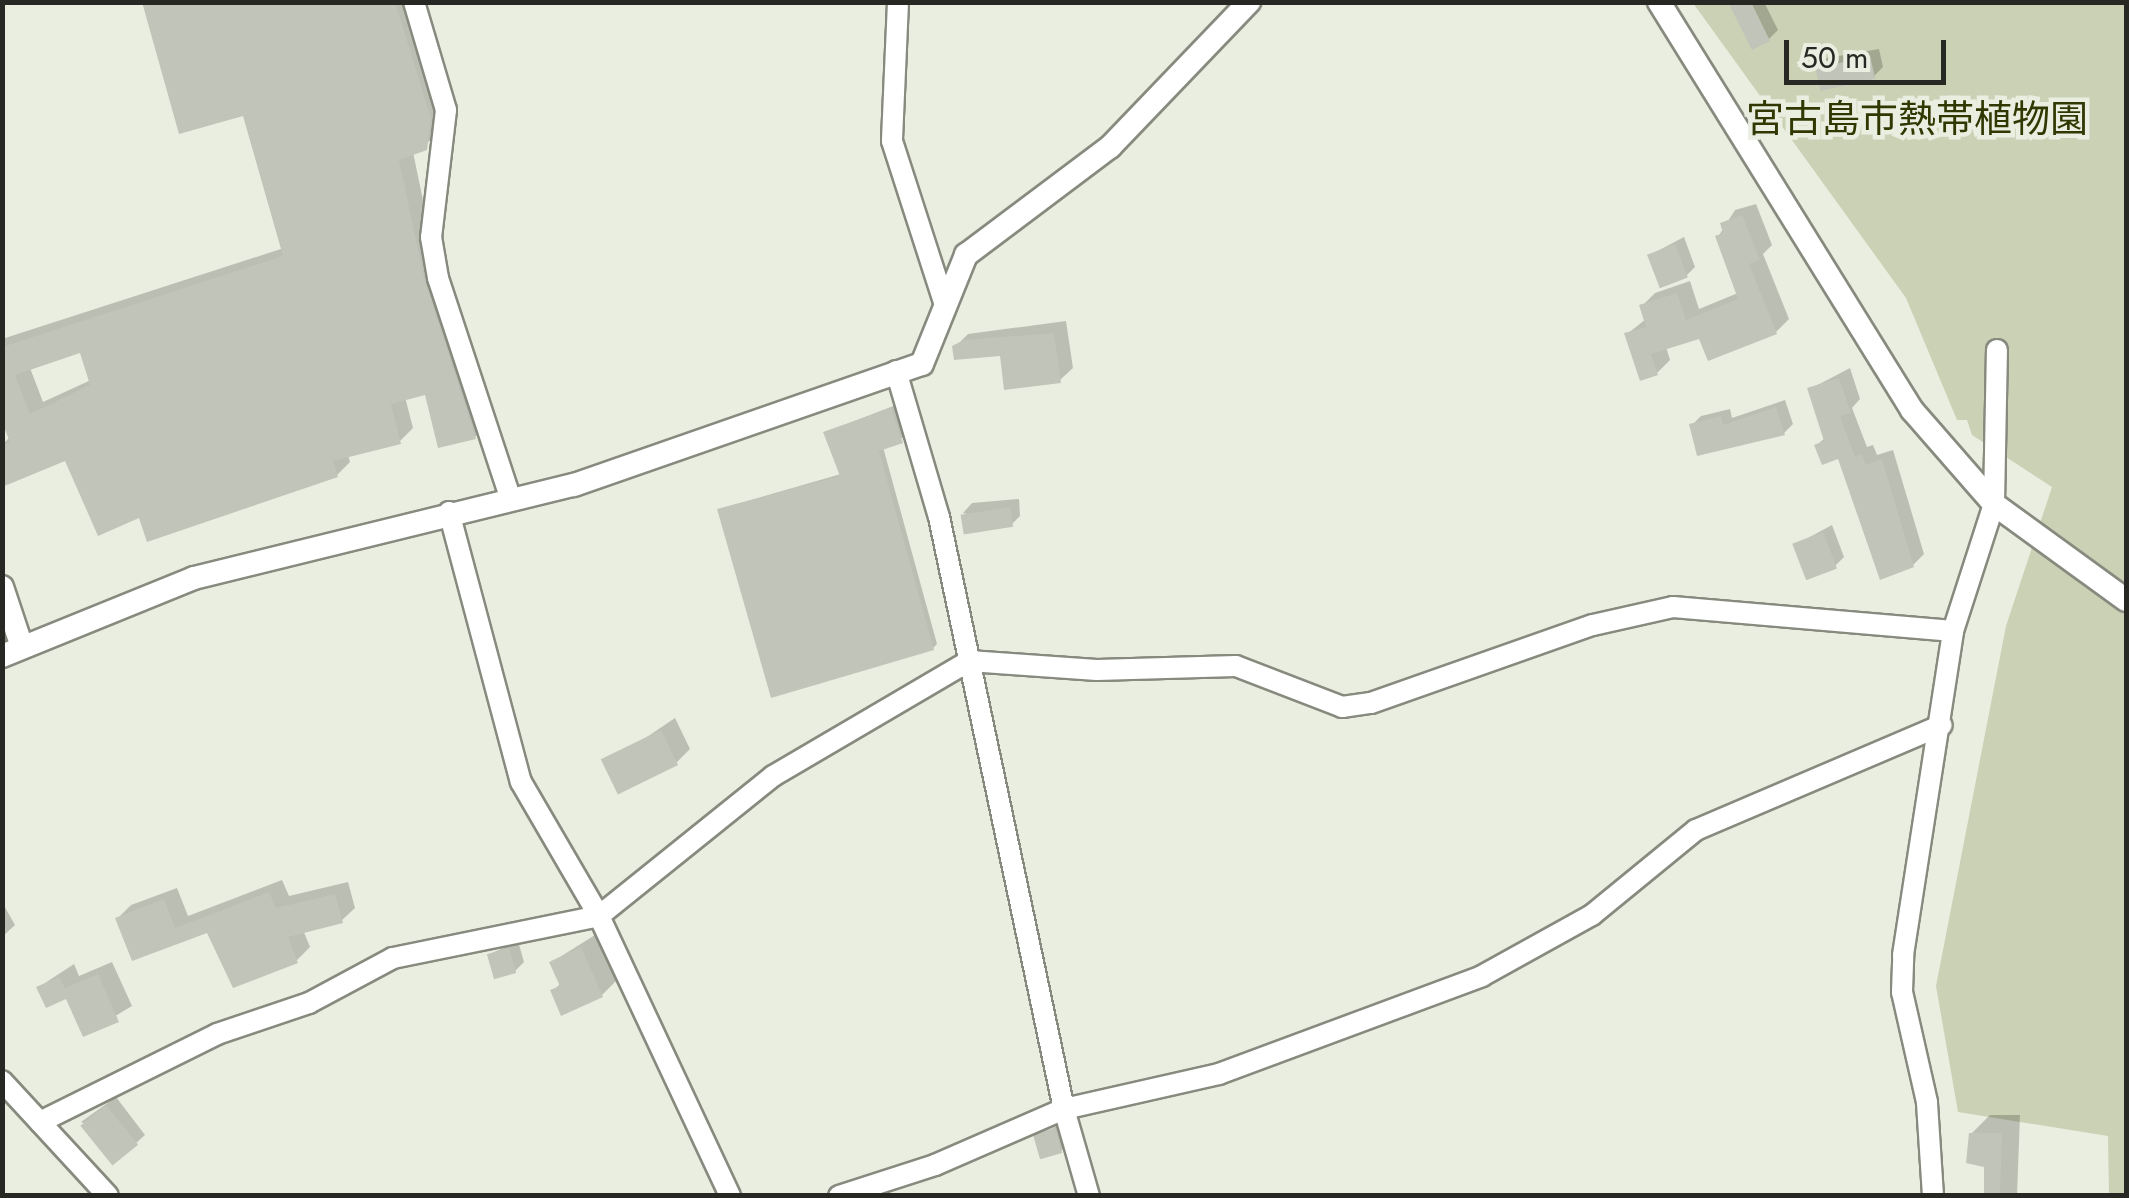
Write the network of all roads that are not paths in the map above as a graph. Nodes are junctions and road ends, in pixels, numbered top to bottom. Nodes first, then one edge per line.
1 (414, 2) edge
2 (898, 2) edge
3 (1250, 2) edge
4 (1659, 2) edge
5 (944, 302) junction
6 (1998, 350) dead end
7 (896, 372) junction
8 (510, 497) junction
9 (1994, 504) junction
10 (449, 512) junction
11 (2, 586) edge
12 (2126, 600) edge
13 (1953, 631) junction
14 (12, 651) edge
15 (969, 661) junction
16 (1942, 725) junction
17 (599, 916) junction
18 (2, 1081) edge
19 (1064, 1109) junction
20 (40, 1122) junction
21 (108, 1196) edge
22 (730, 1196) edge
23 (839, 1196) edge
24 (1089, 1196) edge
25 (1934, 1196) edge

1 - 8 street
2 - 5 street
3 - 5 street
4 - 9 street
5 - 7 street
6 - 9 street
7 - 8 street
7 - 15 street
8 - 10 street
9 - 12 street
9 - 13 street
10 - 14 street
10 - 17 street
11 - 14 street
13 - 15 street
13 - 16 street
15 - 17 street
15 - 19 street
16 - 19 street
16 - 25 street
17 - 20 street
17 - 22 street
18 - 20 street
19 - 23 street
19 - 24 street
20 - 21 street

